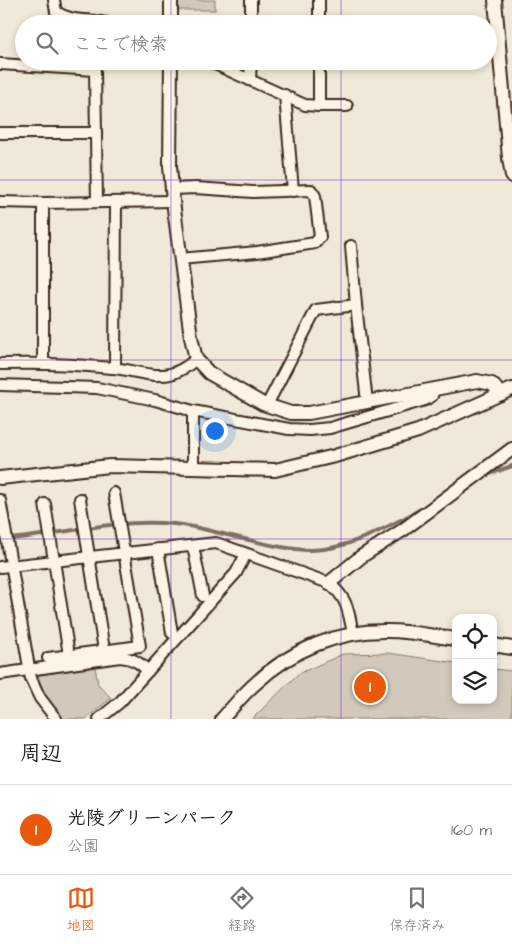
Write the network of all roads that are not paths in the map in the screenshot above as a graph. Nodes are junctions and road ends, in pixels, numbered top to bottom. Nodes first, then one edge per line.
1 (54, 0) edge
2 (171, 0) edge
3 (251, 0) edge
4 (319, 0) edge
5 (495, 0) edge
6 (60, 15) edge
7 (171, 15) edge
8 (251, 15) edge
9 (319, 15) edge
10 (0, 64) edge
11 (15, 65) edge
12 (95, 70) edge
13 (171, 70) edge
14 (228, 70) edge
15 (250, 70) edge
16 (319, 70) edge
17 (250, 80) junction
18 (507, 87) edge
19 (285, 95) junction
20 (319, 106) junction
21 (347, 106) dead end
22 (96, 132) junction
23 (0, 134) edge
24 (512, 176) edge
25 (293, 191) junction
26 (172, 195) junction
27 (0, 202) edge
28 (97, 202) junction
29 (116, 202) junction
30 (43, 203) junction
31 (351, 246) dead end
32 (180, 259) junction
33 (356, 305) junction
34 (196, 358) junction
35 (42, 363) junction
36 (0, 364) edge
37 (115, 368) junction
38 (0, 385) edge
39 (434, 389) junction
40 (507, 392) edge
41 (367, 402) junction
42 (267, 405) junction
43 (193, 411) junction
44 (512, 449) edge
45 (193, 469) junction
46 (0, 478) edge
47 (114, 493) dead end
48 (80, 499) dead end
49 (0, 500) edge
50 (45, 504) dead end
51 (193, 546) junction
52 (158, 549) junction
53 (125, 553) junction
54 (246, 554) junction
55 (88, 557) junction
56 (53, 561) junction
57 (12, 565) junction
58 (0, 567) edge
59 (329, 583) junction
60 (203, 596) dead end
61 (172, 633) dead end
62 (353, 633) junction
63 (452, 639) edge
64 (497, 646) edge
65 (512, 648) edge
66 (104, 650) junction
67 (69, 655) junction
68 (48, 658) dead end
69 (29, 670) junction
70 (148, 671) junction
71 (0, 674) edge
72 (56, 719) edge
73 (99, 719) edge
74 (222, 719) edge

1 - 6 street
2 - 7 street
3 - 8 street
4 - 9 street
5 - 18 street
10 - 11 street
12 - 22 street
13 - 26 street
14 - 17 street
15 - 17 street
16 - 20 street
17 - 19 street
18 - 24 street
19 - 20 street
19 - 25 street
20 - 21 street
22 - 23 street
22 - 28 street
25 - 26 street
25 - 32 street
26 - 29 street
26 - 32 street
27 - 30 street
28 - 29 street
28 - 30 street
29 - 37 street
30 - 35 street
31 - 33 street
32 - 34 street
33 - 41 street
33 - 42 street
34 - 37 street
34 - 42 street
35 - 36 street
35 - 37 street
38 - 43 street
39 - 40 street
39 - 41 street
39 - 43 street
40 - 45 street
41 - 42 street
43 - 45 street
44 - 59 street
45 - 46 street
47 - 53 street
48 - 55 street
49 - 57 street
50 - 56 street
51 - 52 street
51 - 54 street
51 - 60 street
52 - 53 street
52 - 61 street
53 - 55 street
53 - 66 street
54 - 59 street
54 - 70 street
55 - 56 street
55 - 66 street
56 - 57 street
56 - 67 street
57 - 58 street
57 - 69 street
59 - 62 street
62 - 63 street
62 - 74 street
64 - 65 street
66 - 67 street
67 - 68 street
69 - 70 street
69 - 71 street
69 - 72 street
70 - 73 street

